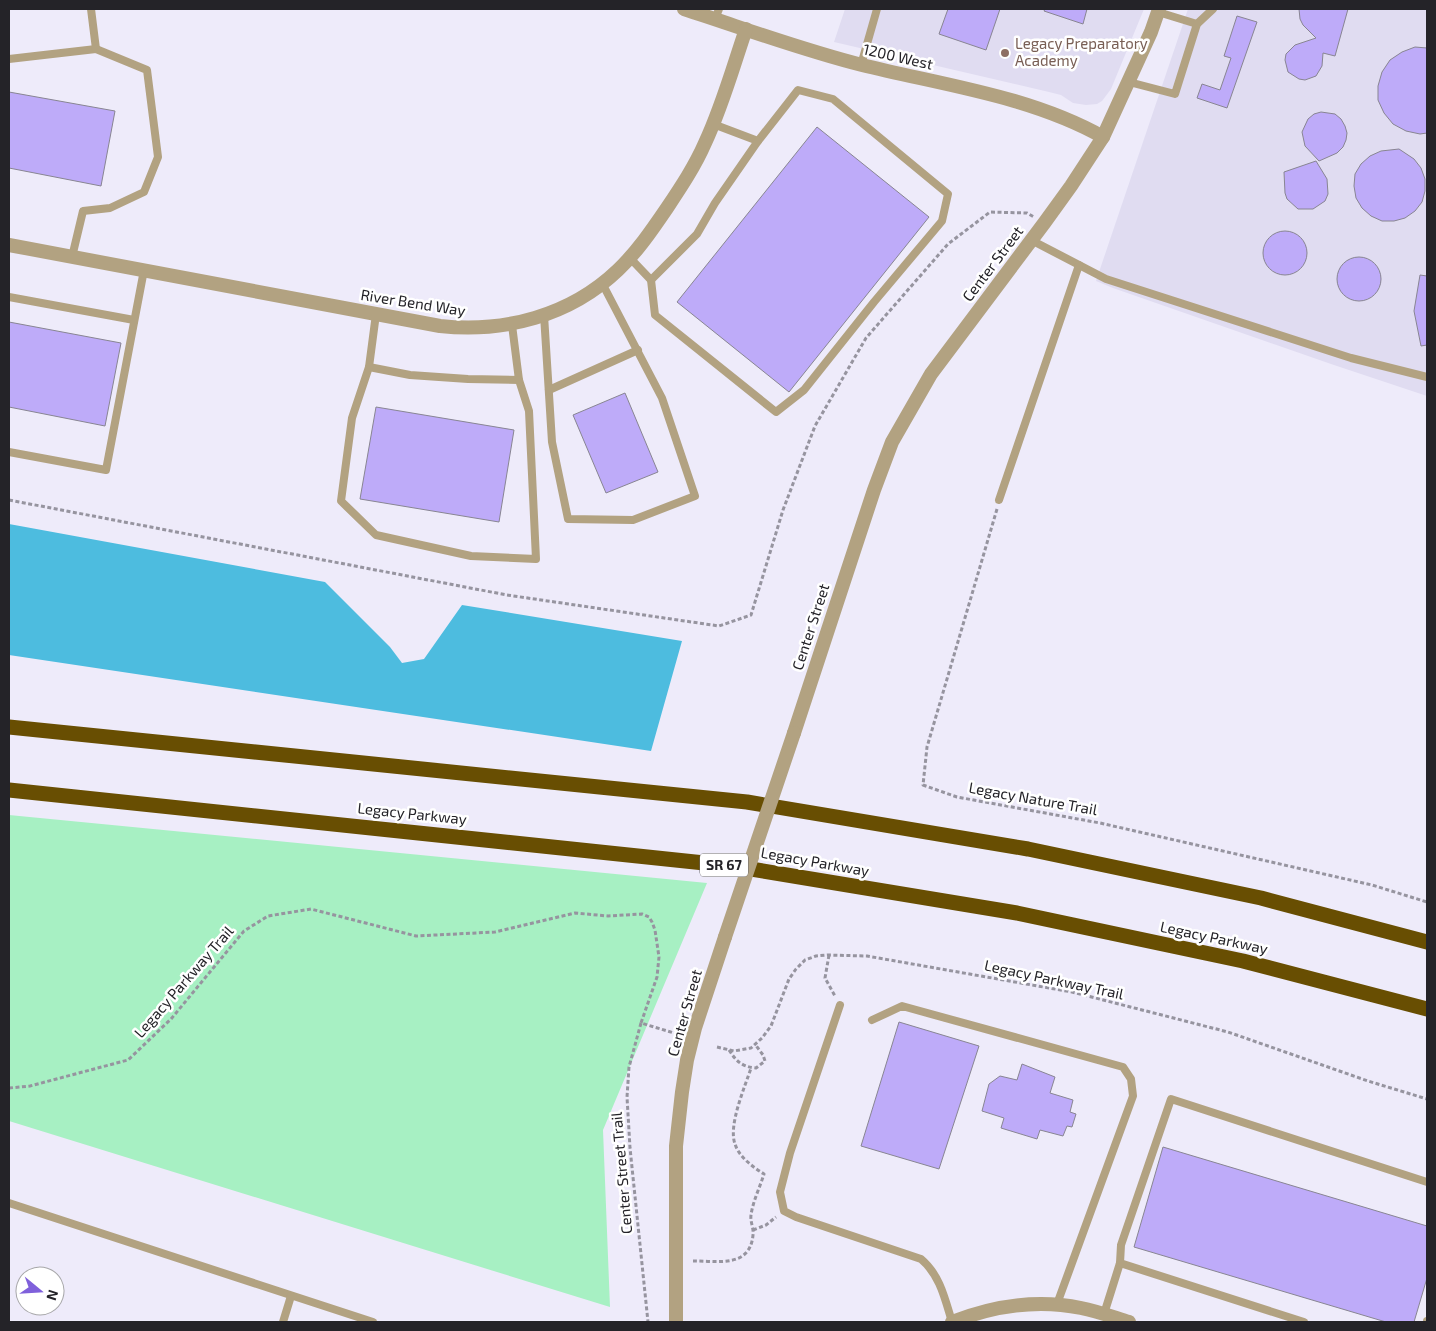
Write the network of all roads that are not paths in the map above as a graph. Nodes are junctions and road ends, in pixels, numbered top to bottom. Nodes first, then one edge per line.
1 (91, 9) edge
2 (684, 9) edge
3 (877, 9) edge
4 (1213, 9) edge
5 (1158, 10) edge
6 (717, 14) edge
7 (1197, 24) junction
8 (746, 29) junction
9 (96, 49) junction
10 (9, 59) edge
11 (861, 65) junction
12 (1129, 82) junction
13 (713, 124) junction
14 (1103, 137) junction
15 (758, 141) junction
16 (1031, 240) junction
17 (9, 245) edge
18 (72, 257) junction
19 (630, 258) junction
20 (1079, 265) junction
21 (144, 270) junction
22 (651, 280) junction
23 (602, 283) junction
24 (9, 297) edge
25 (376, 314) junction
26 (544, 315) junction
27 (134, 320) junction
28 (512, 325) junction
29 (638, 350) junction
30 (370, 367) junction
31 (1427, 377) edge
32 (519, 380) junction
33 (549, 390) junction
34 (9, 452) edge
35 (999, 500) road end
36 (9, 728) edge
37 (9, 790) edge
38 (1427, 942) edge
39 (840, 1005) road end
40 (1427, 1009) edge
41 (872, 1020) dead end
42 (1427, 1182) edge
43 (9, 1203) edge
44 (1120, 1263) junction
45 (292, 1296) junction
46 (1057, 1304) junction
47 (1104, 1314) junction
48 (283, 1322) edge
49 (373, 1322) edge
50 (676, 1322) edge
51 (952, 1322) edge
52 (1129, 1322) edge
53 (1304, 1322) edge

1 - 9 lane
2 - 6 street, 1200 West
3 - 11 lane
4 - 7 lane
5 - 7 lane
5 - 12 street, Center Street
6 - 8 street, 1200 West
7 - 12 lane
8 - 11 street, 1200 West
8 - 13 street, River Bend Way
9 - 10 lane
9 - 18 lane
11 - 14 street, 1200 West
12 - 14 street, Center Street
13 - 15 lane
13 - 19 street, River Bend Way
14 - 16 street, Center Street
15 - 22 lane
15 - 22 lane
16 - 20 lane
16 - 50 street, Center Street, bridge
17 - 18 street, River Bend Way
18 - 21 street, River Bend Way
19 - 22 lane
19 - 23 street, River Bend Way
20 - 31 lane
20 - 35 lane
21 - 25 street, River Bend Way
21 - 27 lane
23 - 26 street, River Bend Way
23 - 29 lane
24 - 27 lane
25 - 28 street, River Bend Way
25 - 30 lane
26 - 28 street, River Bend Way
26 - 33 lane
27 - 34 lane
28 - 32 lane
29 - 33 lane
29 - 33 lane
30 - 32 lane
30 - 32 lane
36 - 38 highway
37 - 40 highway, Legacy Parkway / SR 67
39 - 51 lane
41 - 46 lane
42 - 44 lane
43 - 45 lane
44 - 47 lane
44 - 53 lane
45 - 48 lane
45 - 49 lane
46 - 47 street
46 - 51 street
47 - 52 street

